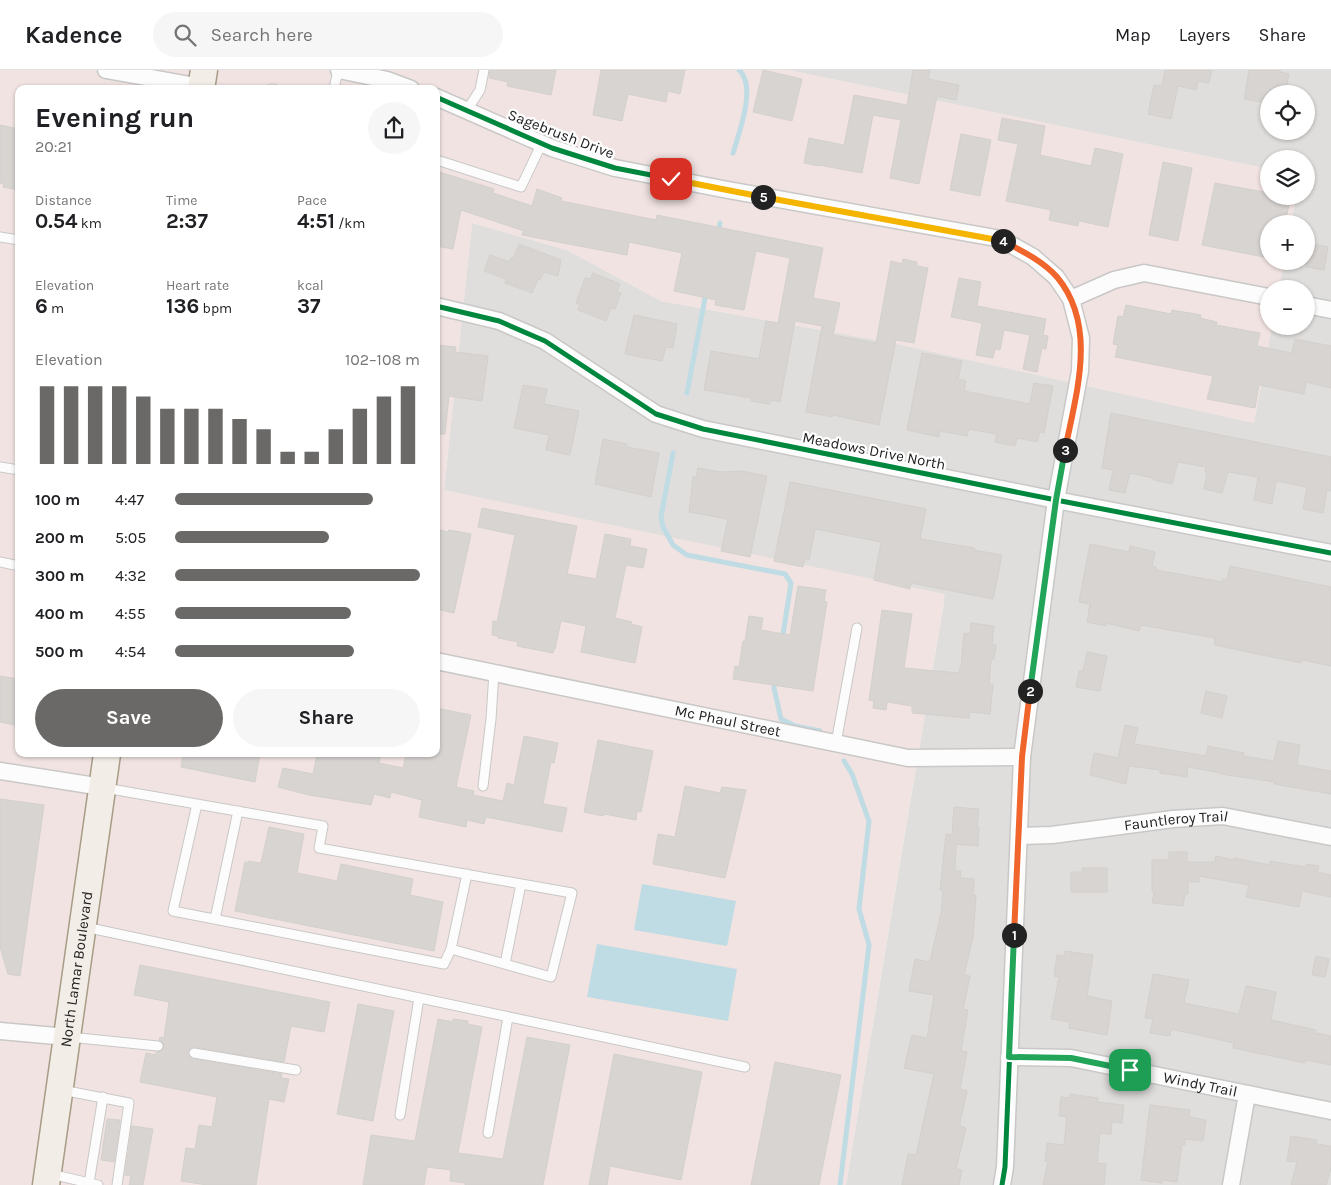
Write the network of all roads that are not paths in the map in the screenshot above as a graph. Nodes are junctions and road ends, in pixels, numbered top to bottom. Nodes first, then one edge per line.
1 (106, 70) edge
2 (340, 70) edge
3 (484, 70) edge
4 (202, 82) edge
5 (335, 85) edge
6 (400, 85) edge
7 (440, 99) edge
8 (467, 110) junction
9 (542, 143) junction
10 (440, 161) dead end
11 (0, 237) edge
12 (15, 239) edge
13 (1260, 295) edge
14 (1071, 299) junction
15 (440, 307) edge
16 (1315, 307) edge
17 (1331, 310) edge
18 (0, 467) edge
19 (15, 469) edge
20 (1056, 500) junction
21 (1331, 553) edge
22 (0, 562) edge
23 (15, 565) edge
24 (857, 628) dead end
25 (440, 662) edge
26 (494, 672) junction
27 (836, 743) junction
28 (107, 757) edge
29 (1022, 757) junction
30 (0, 771) edge
31 (483, 786) dead end
32 (102, 787) junction
33 (197, 804) junction
34 (238, 811) junction
35 (1019, 836) junction
36 (1331, 837) edge
37 (467, 874) junction
38 (521, 884) junction
39 (215, 919) junction
40 (82, 926) junction
41 (452, 950) junction
42 (505, 964) junction
43 (418, 998) junction
44 (508, 1017) junction
45 (0, 1031) edge
46 (67, 1037) junction
47 (158, 1046) dead end
48 (194, 1053) dead end
49 (1009, 1057) junction
50 (746, 1067) dead end
51 (296, 1070) dead end
52 (59, 1090) junction
53 (1247, 1094) junction
54 (103, 1097) junction
55 (1331, 1111) edge
56 (400, 1115) dead end
57 (488, 1133) dead end
58 (47, 1179) edge
59 (94, 1184) edge
60 (117, 1185) edge
61 (1002, 1185) edge
62 (1231, 1185) edge

1 - 4 street
2 - 5 lane
2 - 6 street
3 - 8 lane
7 - 8 street, Sagebrush Drive
8 - 9 street, Sagebrush Drive
9 - 10 lane
9 - 14 street, Sagebrush Drive
11 - 12 lane
13 - 14 street
14 - 20 street, Sagebrush Drive
15 - 20 street, Meadows Drive North
16 - 17 street
18 - 19 lane
20 - 21 street, Meadows Drive North
20 - 29 street, Sagebrush Drive
22 - 23 lane
24 - 27 lane
25 - 26 street, Mc Phaul Street
26 - 27 street, Mc Phaul Street
26 - 31 lane
27 - 29 street, Mc Phaul Street
28 - 32 main road, North Lamar Boulevard
29 - 35 street, Sagebrush Drive
30 - 32 street
32 - 33 lane
32 - 40 main road, North Lamar Boulevard
33 - 34 lane
33 - 39 lane
34 - 37 lane
34 - 39 lane
35 - 36 street, Fauntleroy Trail
35 - 49 street, Sagebrush Drive
37 - 38 lane
37 - 41 lane
38 - 42 lane
38 - 42 lane
39 - 41 lane
40 - 43 lane
40 - 46 main road, North Lamar Boulevard
41 - 42 lane
43 - 44 lane
43 - 56 lane
44 - 50 lane
44 - 57 lane
45 - 46 street
46 - 47 lane
46 - 52 main road, North Lamar Boulevard
48 - 51 lane
49 - 53 street, Windy Trail
49 - 61 street, Sagebrush Drive
52 - 54 lane
52 - 58 main road, North Lamar Boulevard
53 - 55 street, Windy Trail
53 - 62 street
54 - 59 lane
54 - 60 lane
58 - 59 lane

